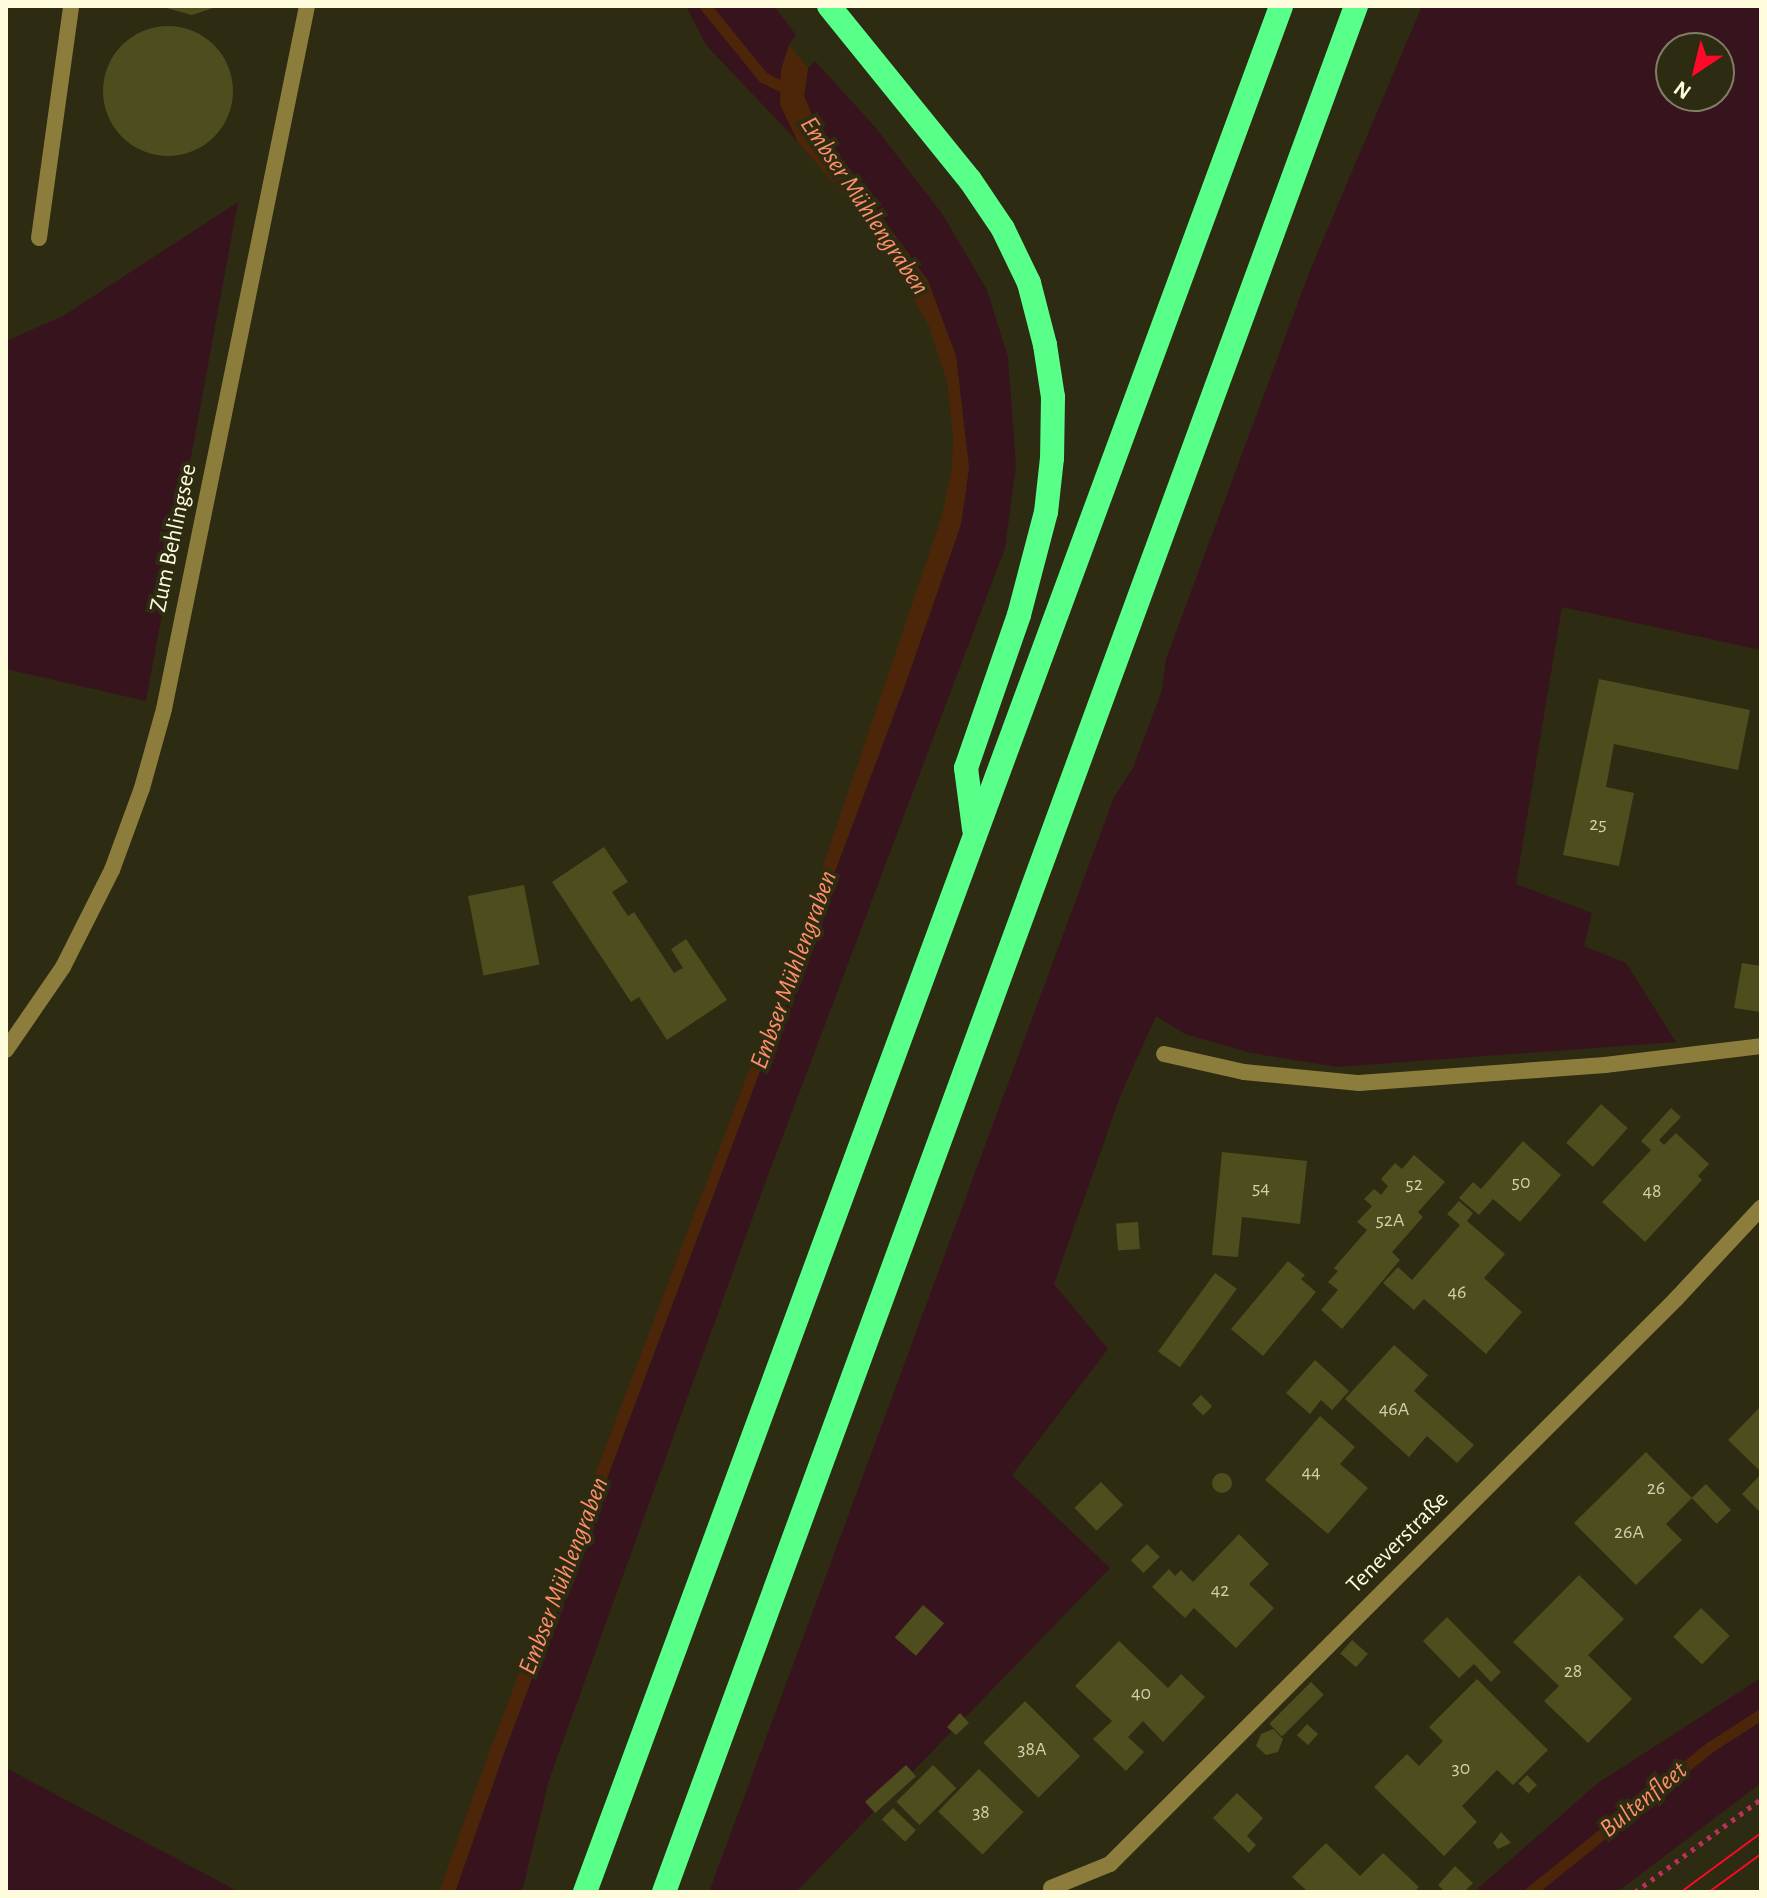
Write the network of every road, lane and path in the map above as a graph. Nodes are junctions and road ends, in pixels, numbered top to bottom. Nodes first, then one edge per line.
1 (71, 6) edge
2 (307, 6) edge
3 (829, 6) edge
4 (1281, 6) edge
5 (1356, 6) edge
6 (39, 238) dead end
7 (975, 836) junction
8 (1761, 1046) edge
9 (6, 1050) edge
10 (1164, 1054) dead end
11 (1761, 1208) edge
12 (1761, 1799) edge
13 (1051, 1888) dead end
14 (585, 1892) edge
15 (664, 1892) edge
16 (1635, 1892) edge

1 - 6 street
2 - 9 street, Zum Behlingsee
3 - 7 highway
4 - 7 highway
5 - 15 highway
7 - 14 highway
8 - 10 street
11 - 13 street, Teneverstraße
12 - 16 path

